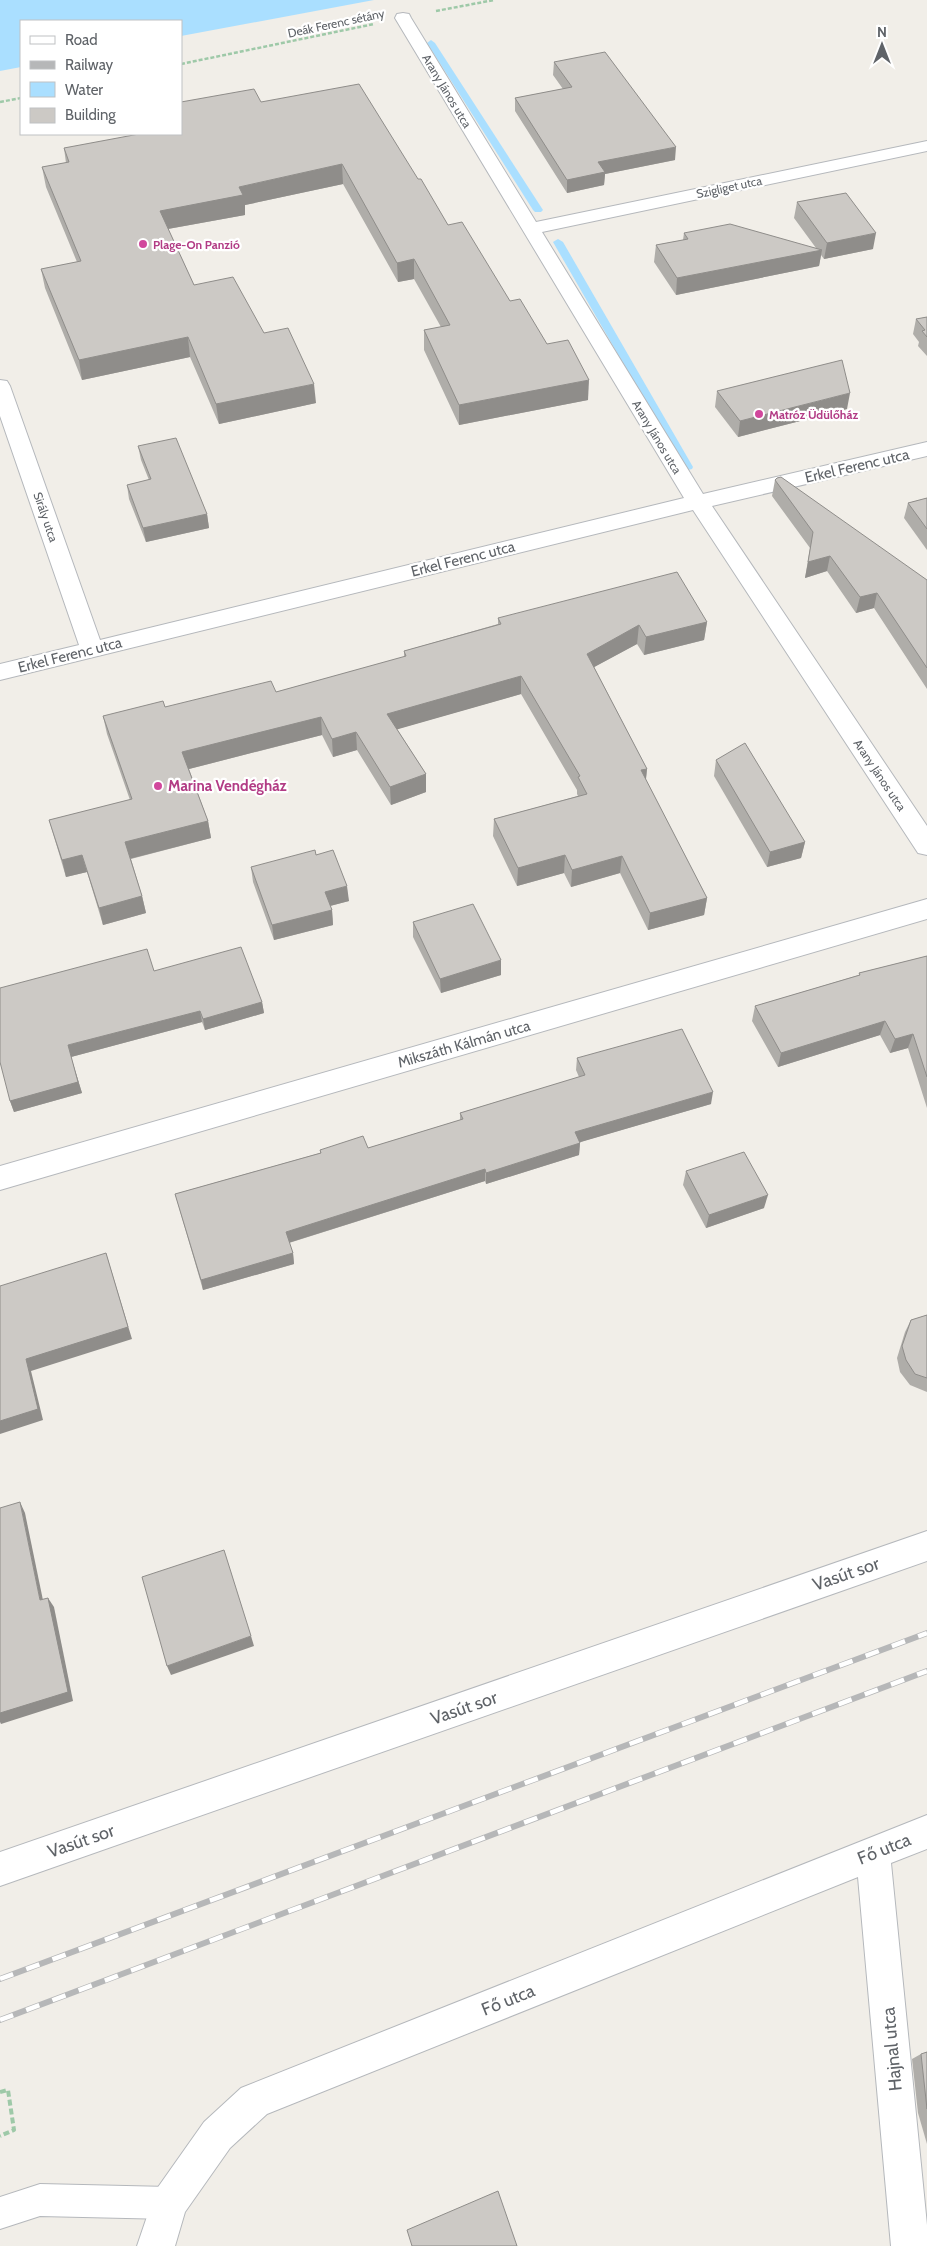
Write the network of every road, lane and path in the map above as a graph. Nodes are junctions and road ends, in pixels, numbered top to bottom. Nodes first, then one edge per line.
1 (494, 0) edge
2 (402, 18) junction
3 (182, 64) edge
4 (20, 98) edge
5 (0, 102) edge
6 (927, 146) edge
7 (530, 229) junction
8 (0, 386) edge
9 (927, 449) edge
10 (698, 502) junction
11 (92, 649) junction
12 (0, 672) edge
13 (927, 846) edge
14 (927, 909) edge
15 (0, 1178) edge
16 (927, 1546) edge
17 (927, 1832) edge
18 (873, 1853) junction
19 (0, 1869) edge
20 (0, 2092) edge
21 (0, 2136) edge
22 (169, 2203) junction
23 (0, 2213) edge
24 (156, 2246) edge
25 (910, 2246) edge

1 - 2 path, Deák Ferenc sétány
2 - 3 path, Deák Ferenc sétány
2 - 7 street, Arany János utca
4 - 5 path
6 - 7 street, Szigliget utca
7 - 10 street, Arany János utca
8 - 11 street, Sirály utca
9 - 10 street, Erkel Ferenc utca
10 - 11 street, Erkel Ferenc utca
10 - 13 street, Arany János utca
11 - 12 street, Erkel Ferenc utca
14 - 15 street, Mikszáth Kálmán utca
16 - 19 street, Vasút sor
17 - 18 street, Fő utca
18 - 22 street, Fő utca
18 - 25 street, Hajnal utca
20 - 21 path
22 - 23 lane
22 - 24 street, Fő utca

